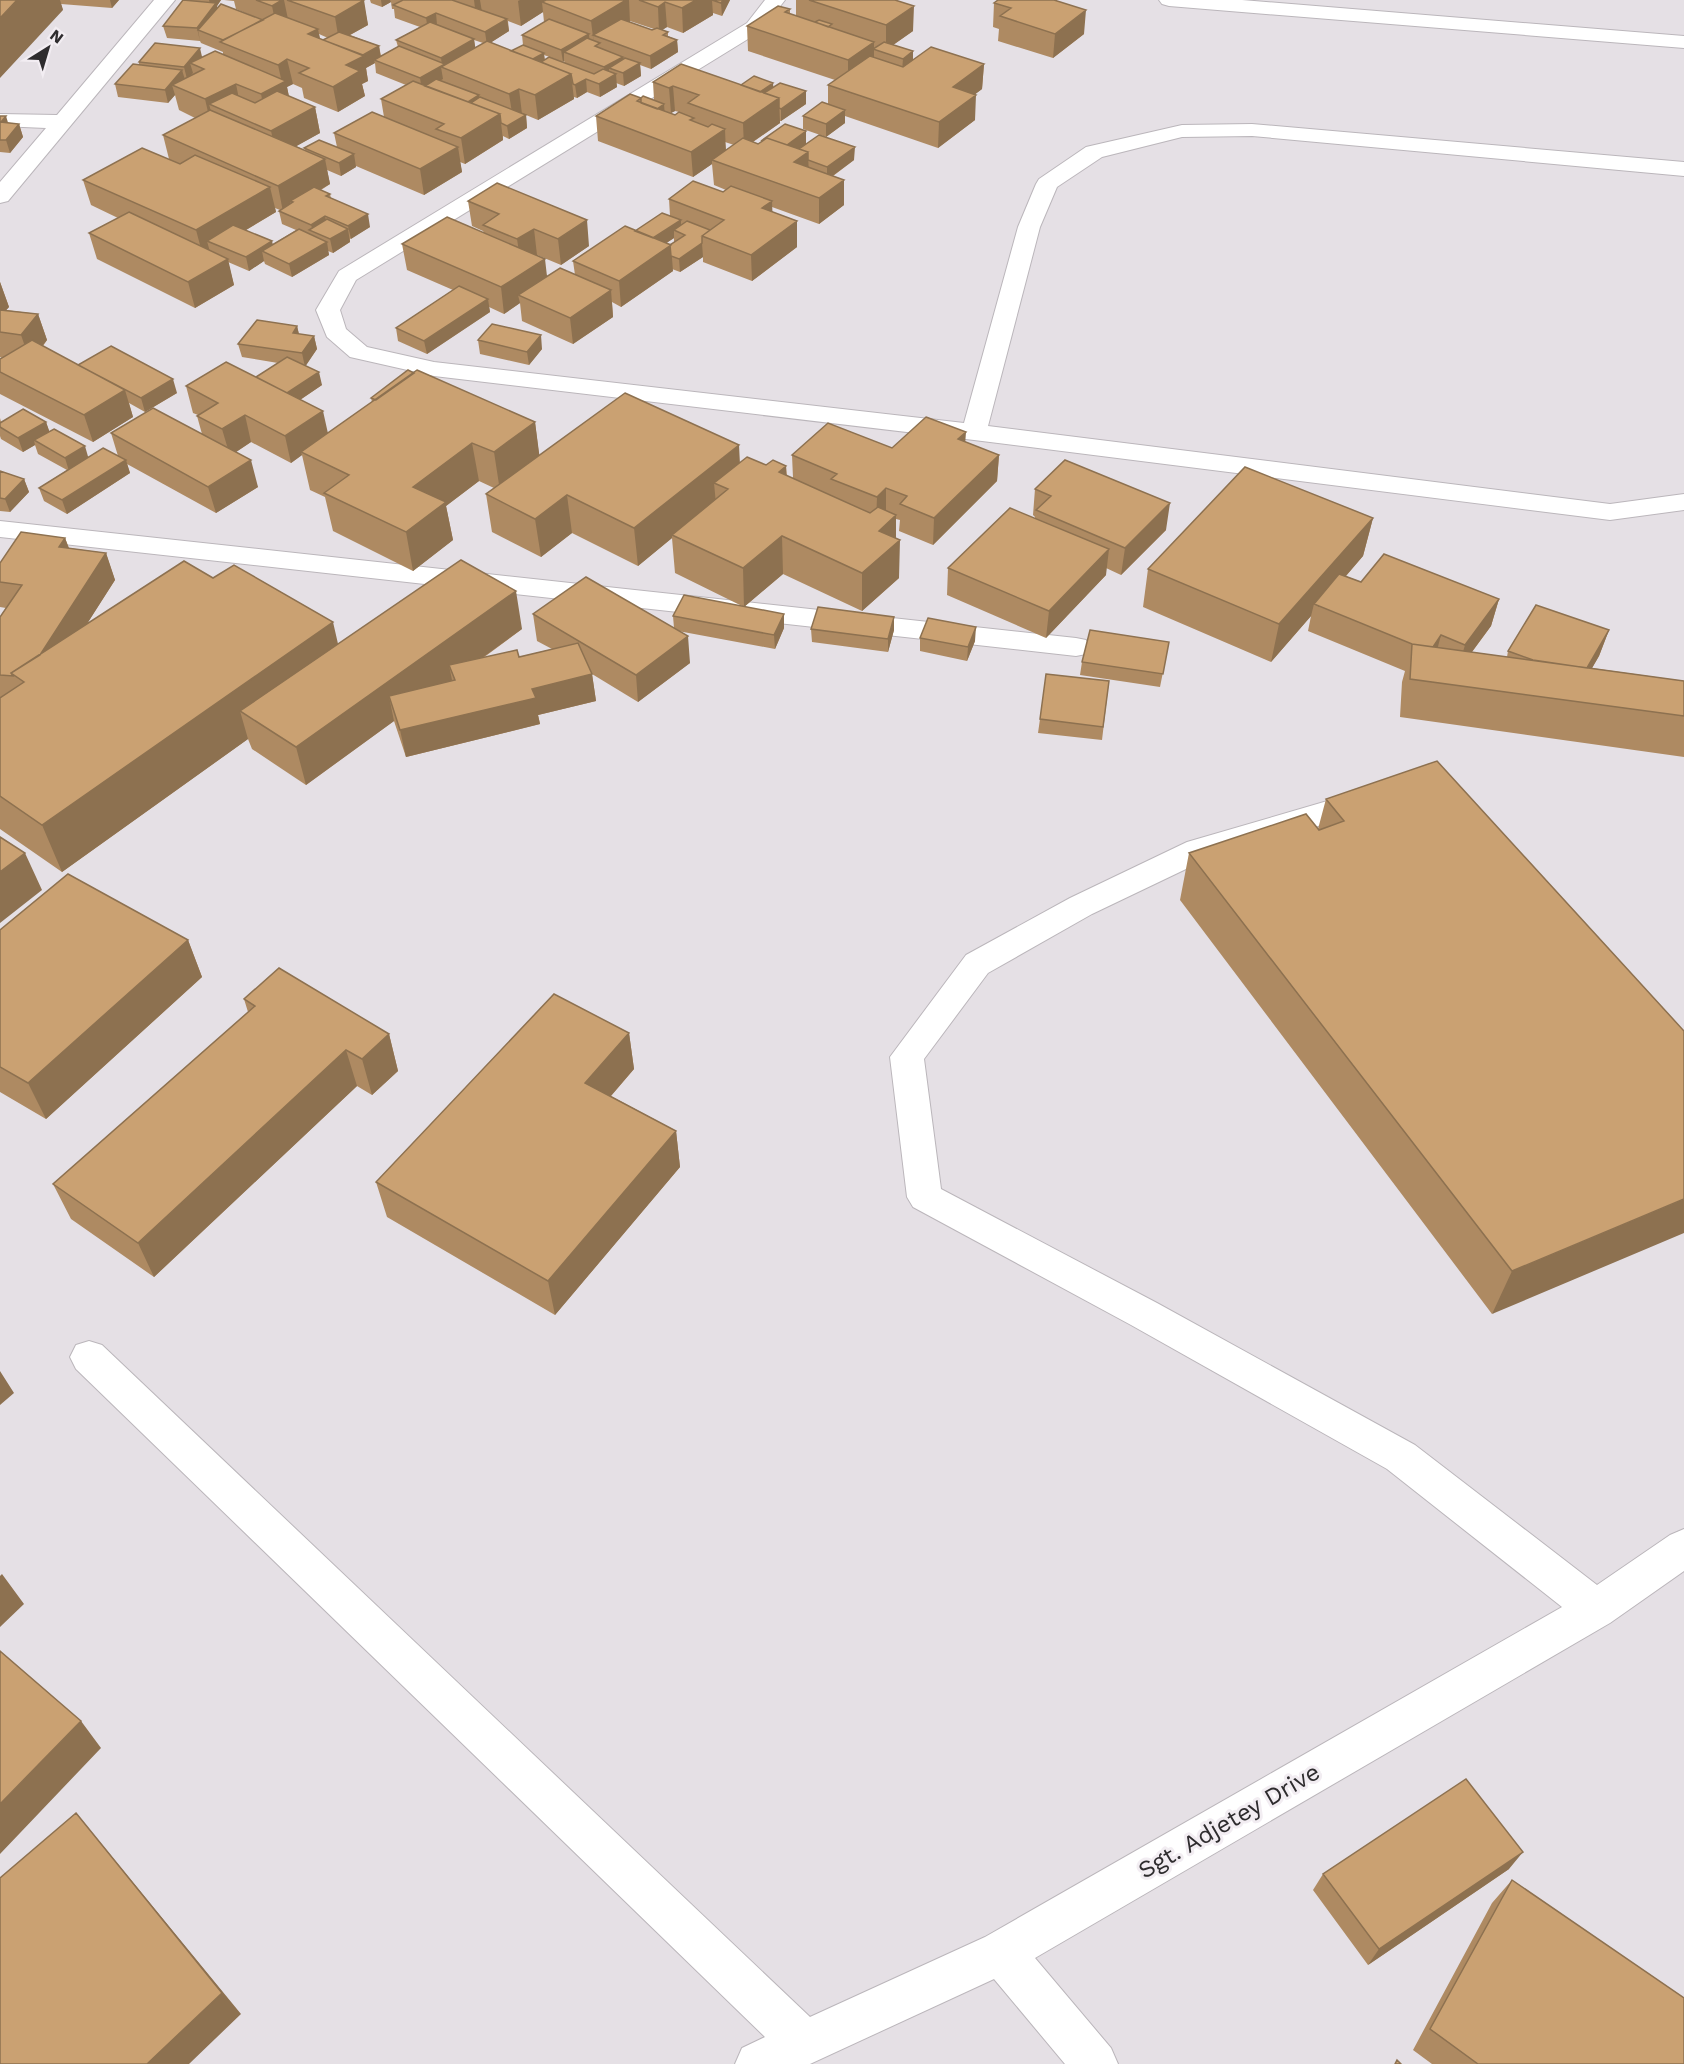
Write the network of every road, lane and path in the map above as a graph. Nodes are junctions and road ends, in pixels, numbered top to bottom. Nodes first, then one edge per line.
1 (165, 0) edge
2 (775, 0) edge
3 (1169, 0) edge
4 (1346, 7) edge
5 (1684, 42) edge
6 (0, 120) edge
7 (64, 122) junction
8 (1684, 169) edge
9 (0, 196) edge
10 (974, 432) junction
11 (1684, 502) edge
12 (0, 529) edge
13 (1076, 647) dead end
14 (1395, 792) edge
15 (88, 1358) dead end
16 (1684, 1548) edge
17 (1596, 1609) junction
18 (1001, 1953) junction
19 (803, 2042) junction
20 (758, 2064) edge
21 (1095, 2064) edge

1 - 7 street
2 - 10 street
3 - 4 street
4 - 5 street
6 - 7 street
7 - 9 street
8 - 10 street
10 - 11 street
12 - 13 street
14 - 17 street
15 - 19 street
16 - 17 street, Sgt. Adjetey Drive
17 - 18 street, Sgt. Adjetey Drive
18 - 19 street, Sgt. Adjetey Drive
18 - 21 street
19 - 20 street, Sgt. Adjetey Drive

